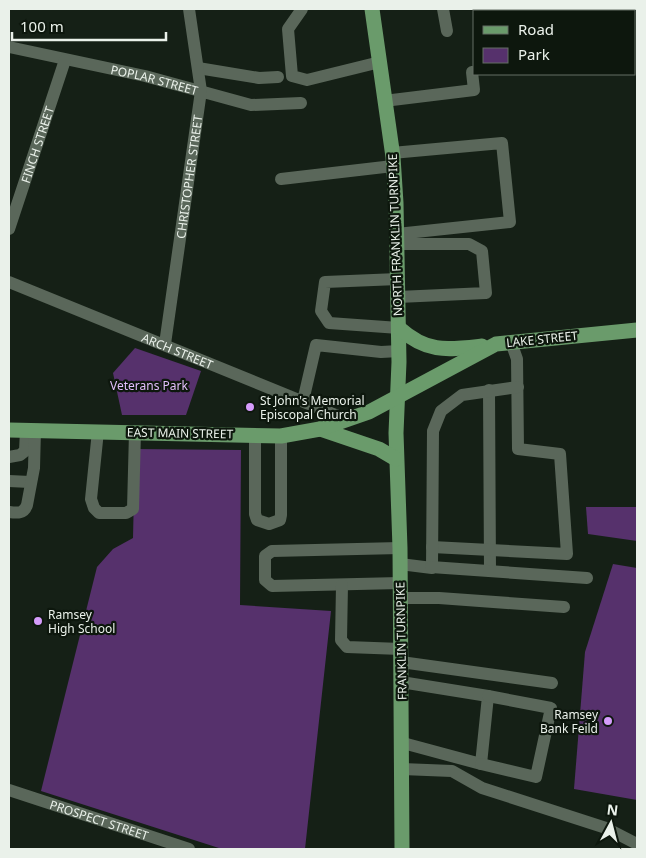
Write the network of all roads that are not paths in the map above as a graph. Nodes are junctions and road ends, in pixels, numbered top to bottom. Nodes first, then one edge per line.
1 (189, 9) edge
2 (302, 9) edge
3 (372, 9) edge
4 (443, 9) edge
5 (447, 31) dead end
6 (9, 47) edge
7 (65, 60) junction
8 (380, 62) junction
9 (198, 68) junction
10 (472, 72) dead end
11 (278, 77) dead end
12 (201, 91) junction
13 (384, 101) junction
14 (301, 103) dead end
15 (393, 160) junction
16 (281, 179) dead end
17 (9, 229) edge
18 (397, 239) junction
19 (398, 279) junction
20 (9, 282) edge
21 (398, 297) junction
22 (399, 328) junction
23 (637, 330) edge
24 (504, 343) junction
25 (165, 344) junction
26 (399, 351) junction
27 (518, 387) junction
28 (489, 390) junction
29 (398, 395) junction
30 (304, 402) junction
31 (348, 420) junction
32 (320, 429) junction
33 (9, 430) edge
34 (31, 430) junction
35 (98, 431) junction
36 (135, 432) junction
37 (396, 433) joint
38 (255, 435) junction
39 (282, 436) junction
40 (9, 457) edge
41 (396, 459) junction
42 (9, 481) edge
43 (30, 482) junction
44 (9, 512) edge
45 (432, 547) junction
46 (400, 548) junction
47 (490, 550) junction
48 (400, 564) junction
49 (432, 567) junction
50 (490, 571) junction
51 (587, 578) dead end
52 (342, 585) junction
53 (400, 591) junction
54 (564, 607) dead end
55 (401, 655) junction
56 (401, 682) junction
57 (552, 683) dead end
58 (488, 696) junction
59 (403, 743) junction
60 (481, 764) junction
61 (402, 769) junction
62 (9, 790) edge
63 (628, 844) edge
64 (189, 849) edge
65 (402, 849) edge

1 - 9 street, CHRISTOPHER STREET
2 - 8 street
3 - 8 main road, NORTH FRANKLIN TURNPIKE
4 - 5 street
6 - 7 street, POPLAR STREET
7 - 12 street, POPLAR STREET
7 - 17 street, FINCH STREET
8 - 13 main road, NORTH FRANKLIN TURNPIKE
9 - 11 street
9 - 12 street, CHRISTOPHER STREET
10 - 13 street
12 - 14 street, POPLAR STREET
12 - 25 street, CHRISTOPHER STREET
13 - 15 main road, NORTH FRANKLIN TURNPIKE
15 - 16 street
15 - 18 main road, NORTH FRANKLIN TURNPIKE
15 - 18 street
18 - 19 main road, NORTH FRANKLIN TURNPIKE
18 - 21 street
19 - 21 main road, NORTH FRANKLIN TURNPIKE
19 - 22 street
20 - 25 street, ARCH STREET
21 - 22 main road, NORTH FRANKLIN TURNPIKE
22 - 24 main road
22 - 26 main road, NORTH FRANKLIN TURNPIKE
23 - 24 main road, LAKE STREET
24 - 27 street
24 - 29 main road, LAKE STREET
25 - 30 street, ARCH STREET
26 - 29 main road, NORTH FRANKLIN TURNPIKE
26 - 30 street
27 - 28 street
27 - 47 street
28 - 45 street
28 - 47 street
29 - 31 main road, LAKE STREET
29 - 37 main road, NORTH FRANKLIN TURNPIKE
30 - 31 street, ARCH STREET
31 - 32 main road, EAST MAIN STREET
32 - 39 main road, EAST MAIN STREET
32 - 41 main road
33 - 34 main road, EAST MAIN STREET
34 - 35 main road, EAST MAIN STREET
34 - 40 street
34 - 43 street
35 - 36 main road, EAST MAIN STREET
35 - 36 street
36 - 38 main road, EAST MAIN STREET
37 - 41 main road, FRANKLIN TURNPIKE
38 - 39 main road, EAST MAIN STREET
38 - 39 street
41 - 46 main road, FRANKLIN TURNPIKE
42 - 43 street
43 - 44 street
45 - 47 street
45 - 49 street
46 - 48 main road, FRANKLIN TURNPIKE
46 - 52 street
47 - 50 street
48 - 49 street
48 - 53 main road, FRANKLIN TURNPIKE
49 - 50 street
50 - 51 street
52 - 53 street
52 - 55 street
53 - 54 street
53 - 55 main road, FRANKLIN TURNPIKE
55 - 56 main road, FRANKLIN TURNPIKE
55 - 57 street
56 - 58 street
56 - 59 main road, FRANKLIN TURNPIKE
58 - 60 street
58 - 60 street
59 - 60 street
59 - 61 main road, FRANKLIN TURNPIKE
61 - 63 street
61 - 65 main road, FRANKLIN TURNPIKE
62 - 64 street, PROSPECT STREET

